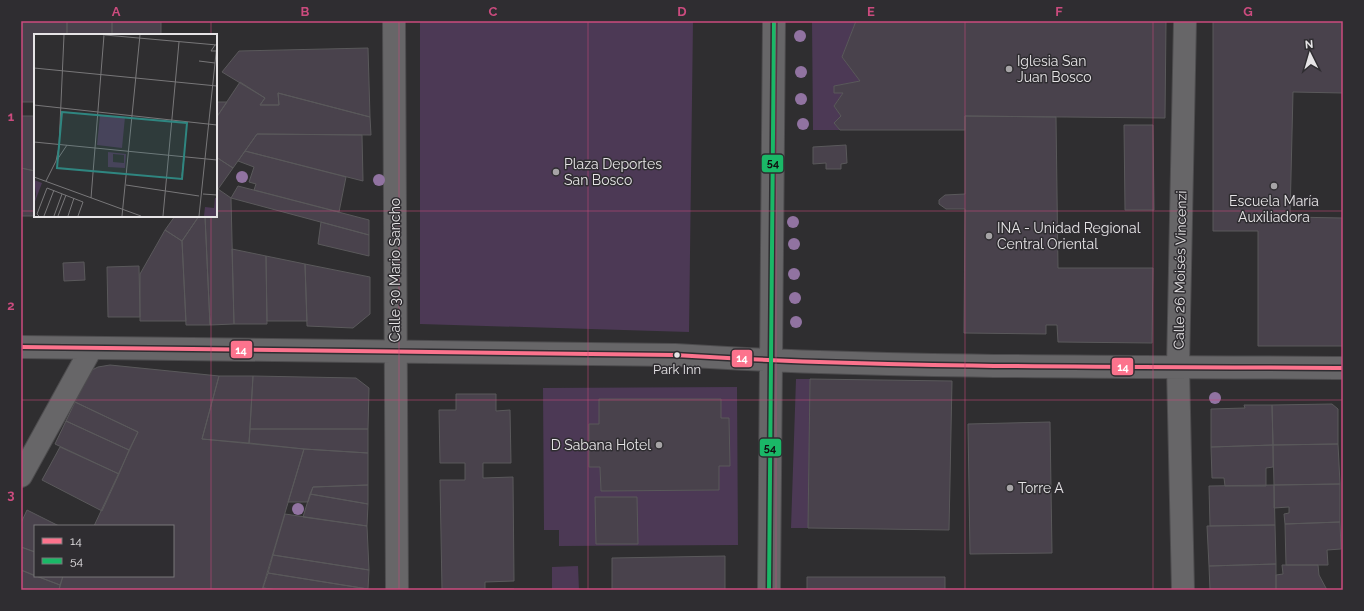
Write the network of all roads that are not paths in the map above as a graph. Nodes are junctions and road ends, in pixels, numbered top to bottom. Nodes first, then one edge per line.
1 (394, 21) edge
2 (774, 21) edge
3 (1185, 21) edge
4 (21, 347) edge
5 (91, 349) junction
6 (395, 353) junction
7 (772, 361) junction
8 (1178, 366) junction
9 (1343, 368) edge
10 (21, 476) edge
11 (397, 590) edge
12 (769, 590) edge
13 (1183, 590) edge

1 - 6 street, Calle 30 Mario Sancho
2 - 7 street
3 - 8 street, Calle 26 Moisés Vincenzi
4 - 5 street
5 - 6 street
5 - 10 street
6 - 7 street
6 - 11 street, Calle 30 Mario Sancho
7 - 8 street
7 - 12 street
8 - 9 street
8 - 13 street, Calle 26 Moisés Vincenzi

